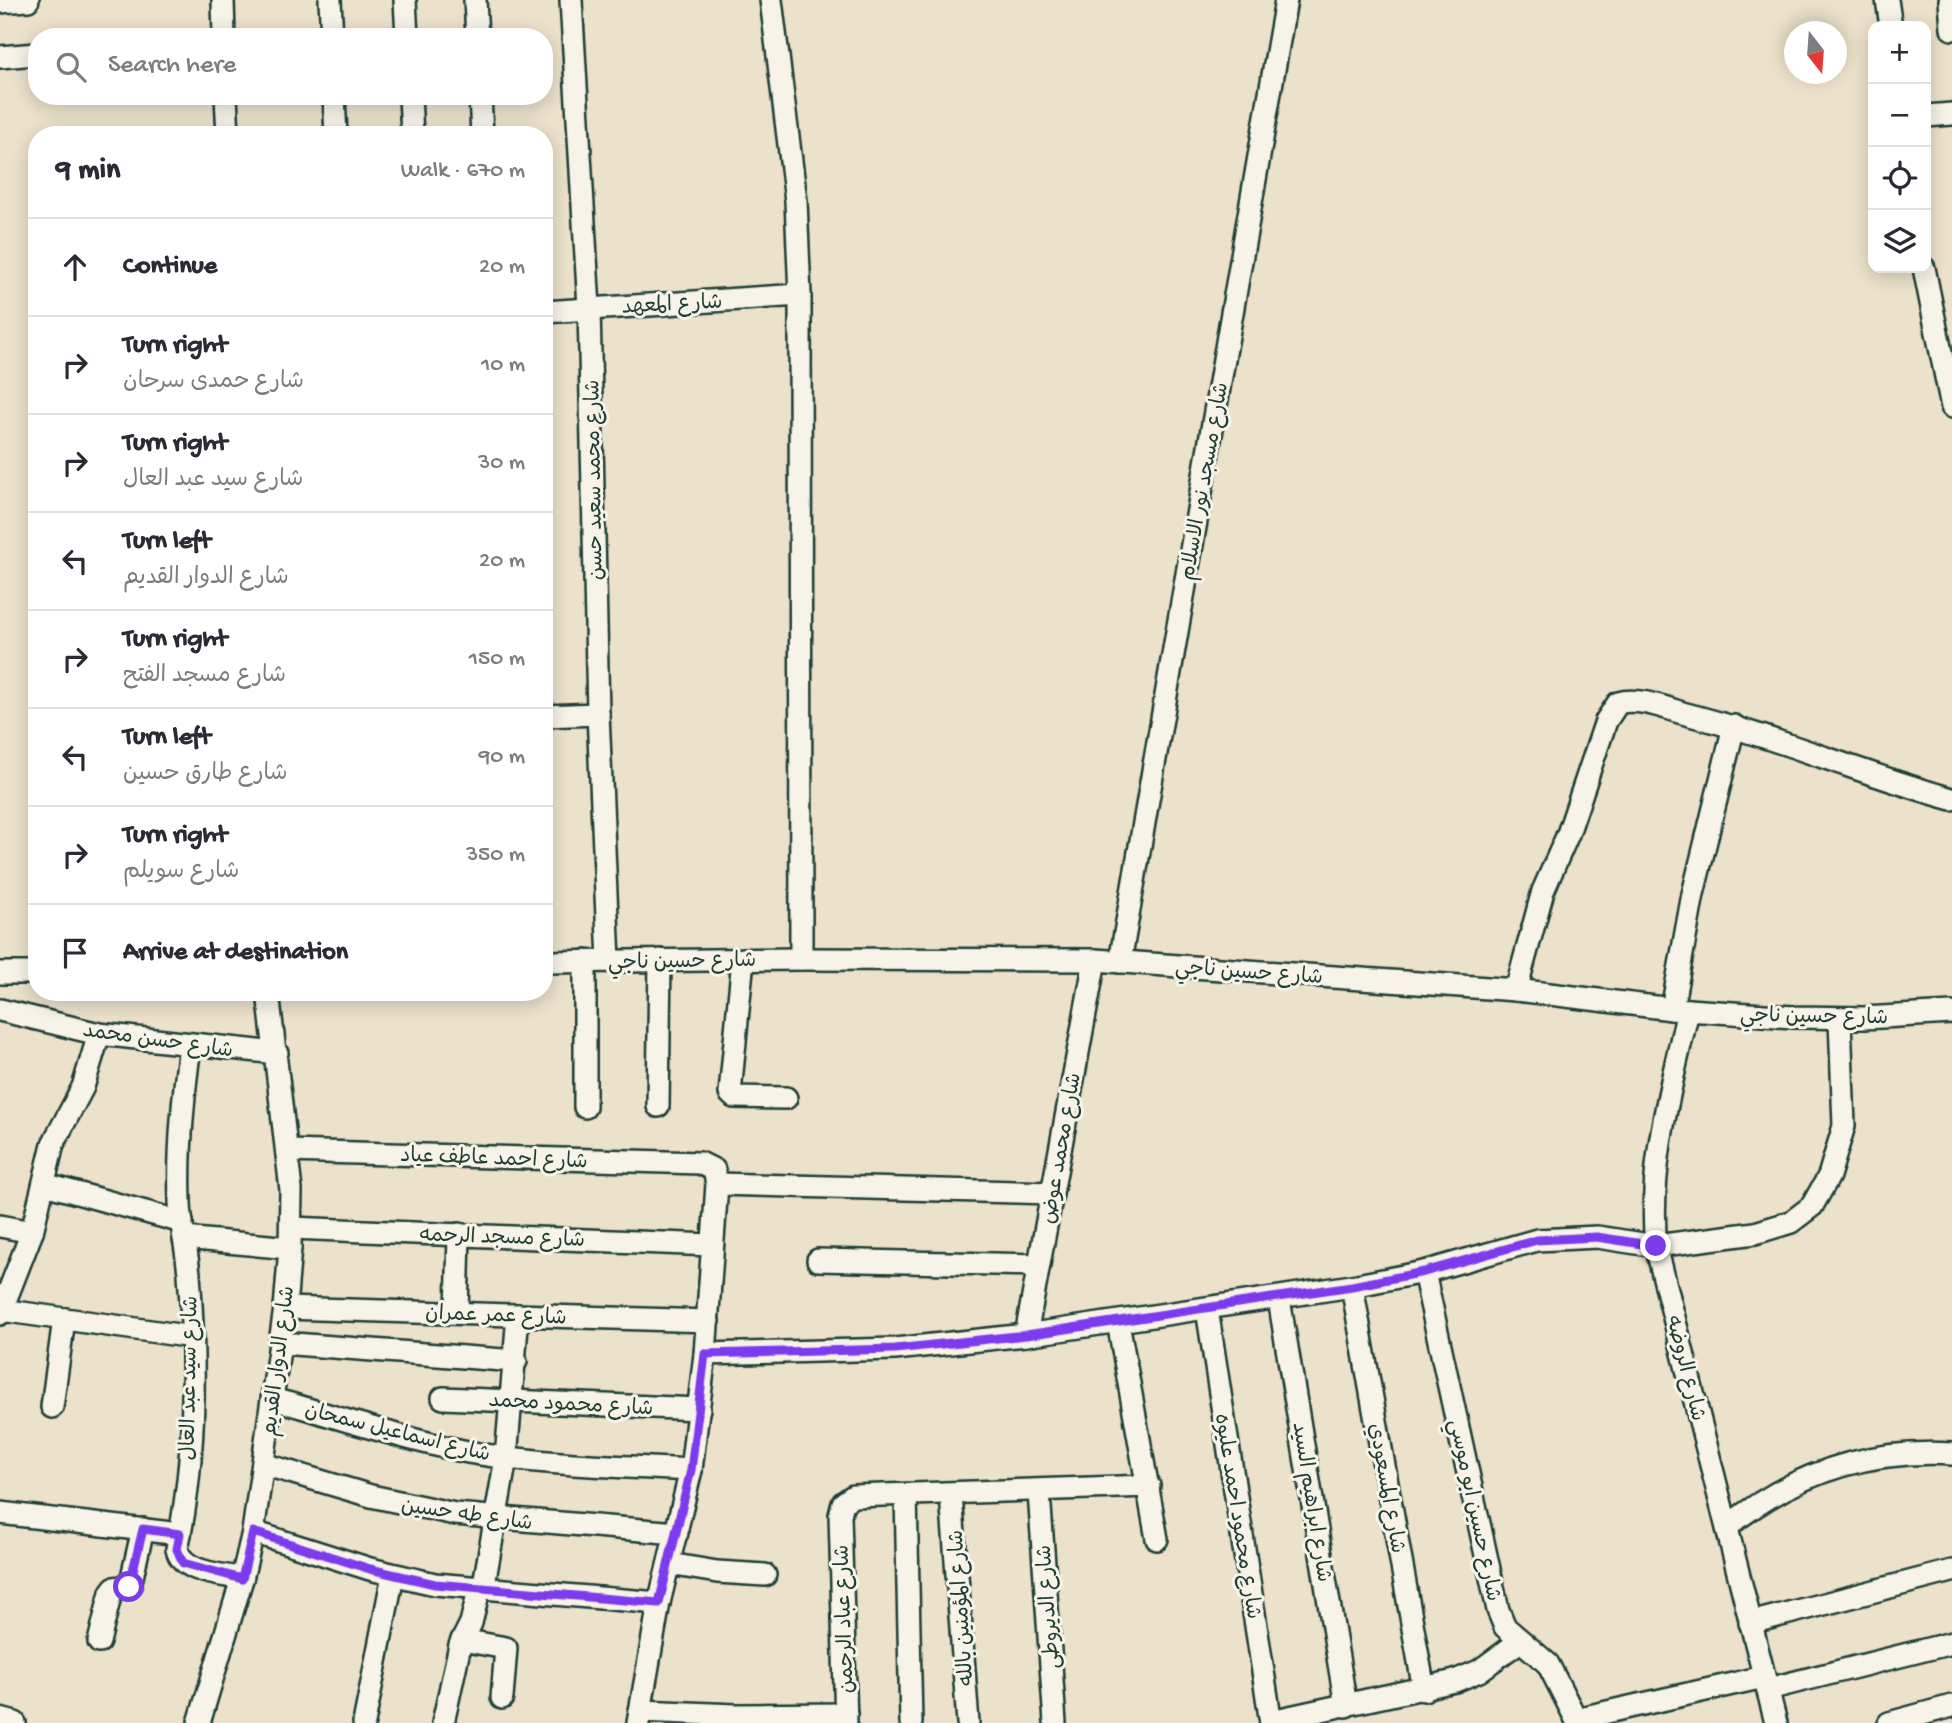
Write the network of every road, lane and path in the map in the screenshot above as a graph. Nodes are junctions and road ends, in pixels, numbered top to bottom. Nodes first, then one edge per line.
1 (28, 0) edge
2 (223, 0) edge
3 (330, 0) edge
4 (405, 0) edge
5 (475, 0) edge
6 (571, 0) edge
7 (771, 0) edge
8 (1286, 0) edge
9 (1887, 0) edge
10 (1950, 0) edge
11 (0, 2) edge
12 (1890, 21) edge
13 (224, 28) edge
14 (332, 28) edge
15 (407, 28) edge
16 (477, 28) edge
17 (1952, 29) edge
18 (28, 55) edge
19 (0, 57) edge
20 (226, 105) edge
21 (334, 105) edge
22 (410, 105) edge
23 (480, 105) edge
24 (1952, 114) edge
25 (1931, 116) edge
26 (228, 126) edge
27 (336, 126) edge
28 (412, 126) edge
29 (482, 126) edge
30 (1925, 273) edge
31 (800, 295) junction
32 (589, 308) junction
33 (553, 311) edge
34 (1952, 407) edge
35 (598, 715) junction
36 (553, 716) edge
37 (1734, 726) junction
38 (1952, 799) edge
39 (802, 958) junction
40 (743, 959) junction
41 (660, 960) junction
42 (1095, 960) junction
43 (585, 961) junction
44 (609, 961) junction
45 (553, 962) edge
46 (1120, 962) junction
47 (0, 973) edge
48 (28, 973) edge
49 (1516, 990) junction
50 (269, 1001) edge
51 (1680, 1009) junction
52 (0, 1010) edge
53 (1952, 1013) edge
54 (1840, 1019) junction
55 (99, 1034) junction
56 (190, 1046) junction
57 (277, 1053) junction
58 (786, 1098) dead end
59 (658, 1106) dead end
60 (585, 1107) dead end
61 (288, 1151) junction
62 (44, 1184) junction
63 (717, 1184) junction
64 (1052, 1193) junction
65 (0, 1226) edge
66 (183, 1230) junction
67 (32, 1233) junction
68 (458, 1234) junction
69 (291, 1238) junction
70 (712, 1245) junction
71 (1656, 1246) junction
72 (818, 1260) dead end
73 (1039, 1265) junction
74 (1424, 1272) junction
75 (1352, 1286) junction
76 (1279, 1299) junction
77 (285, 1308) junction
78 (1208, 1309) junction
79 (1, 1312) edge
80 (457, 1313) junction
81 (518, 1315) junction
82 (64, 1319) junction
83 (708, 1321) junction
84 (1118, 1322) junction
85 (1026, 1335) junction
86 (193, 1337) junction
87 (281, 1343) junction
88 (705, 1354) junction
89 (516, 1361) junction
90 (443, 1398) dead end
91 (273, 1399) junction
92 (513, 1401) junction
93 (52, 1407) dead end
94 (699, 1409) junction
95 (1952, 1454) edge
96 (506, 1458) junction
97 (263, 1464) junction
98 (691, 1470) junction
99 (1149, 1486) junction
100 (1039, 1492) junction
101 (951, 1494) junction
102 (906, 1495) junction
103 (0, 1513) edge
104 (497, 1520) junction
105 (1727, 1527) junction
106 (143, 1529) junction
107 (253, 1532) junction
108 (180, 1534) junction
109 (677, 1534) junction
110 (1157, 1539) dead end
111 (669, 1564) junction
112 (1952, 1571) edge
113 (393, 1575) junction
114 (765, 1575) dead end
115 (242, 1579) junction
116 (481, 1590) junction
117 (659, 1603) junction
118 (1750, 1623) junction
119 (462, 1640) junction
120 (1520, 1641) junction
121 (99, 1642) dead end
122 (1952, 1643) edge
123 (1766, 1683) junction
124 (1424, 1690) junction
125 (502, 1698) dead end
126 (1346, 1706) junction
127 (1952, 1706) edge
128 (639, 1717) edge
129 (0, 1719) edge
130 (736, 1719) edge
131 (846, 1719) edge
132 (1577, 1721) edge
133 (1271, 1722) edge
134 (15, 1723) edge
135 (199, 1723) edge
136 (364, 1723) edge
137 (443, 1723) edge
138 (911, 1723) edge
139 (968, 1723) edge
140 (1055, 1723) edge
141 (1776, 1723) edge
142 (1889, 1723) edge

1 - 11 street
2 - 13 street
3 - 14 street
4 - 15 street
5 - 16 street
6 - 32 street, شارع محمد سعيد حسن
7 - 31 street
8 - 46 street, شارع مسجد نور الاسلام
9 - 12 street
10 - 17 street
18 - 19 street
20 - 26 street
21 - 27 street
22 - 28 street
23 - 29 street
24 - 25 street
30 - 34 street
31 - 32 street, شارع المعهد
31 - 39 street
32 - 33 street, شارع المعهد
32 - 35 street, شارع محمد سعيد حسن
35 - 36 street
35 - 44 street, شارع محمد سعيد حسن
37 - 38 street
37 - 49 street
37 - 51 street, شارع الروضه
39 - 40 street, شارع حسين ناجي
39 - 42 street, شارع حسين ناجي
40 - 41 street, شارع حسين ناجي
40 - 58 street
41 - 44 street, شارع حسين ناجي
41 - 59 street
42 - 46 street, شارع حسين ناجي
42 - 64 street, شارع محمد عوض
43 - 44 street, شارع حسين ناجي
43 - 45 street, شارع حسين ناجي
43 - 60 street
46 - 49 street, شارع حسين ناجي
47 - 48 street
49 - 51 street, شارع حسين ناجي
50 - 57 street, شارع الدوار القديم
51 - 54 street, شارع حسين ناجي
51 - 71 street, شارع الروضه
52 - 55 street, شارع حسن محمد
53 - 54 street, شارع حسين ناجي
54 - 71 street
55 - 56 street, شارع حسن محمد
55 - 62 street
56 - 57 street, شارع حسن محمد
56 - 66 street, شارع سيد عبد العال
57 - 61 street, شارع الدوار القديم
61 - 63 street, شارع احمد عاطف عياد
61 - 69 street, شارع الدوار القديم
62 - 66 street, شارع مسجد الرحمه
62 - 67 street
63 - 64 street
63 - 70 street
64 - 73 street, شارع محمد عوض
65 - 67 street
66 - 69 street, شارع مسجد الرحمه
66 - 86 street, شارع سيد عبد العال
67 - 79 street
68 - 69 street, شارع مسجد الرحمه
68 - 70 street, شارع مسجد الرحمه
68 - 80 street
69 - 77 street, شارع الدوار القديم
70 - 83 street
71 - 74 street
71 - 105 street, شارع الروضه
72 - 73 street
73 - 85 street, شارع محمد عوض
74 - 75 street
74 - 120 street, شارع حسين ابو موسي
75 - 76 street
75 - 124 street, شارع المسعودي
76 - 78 street
76 - 126 street, شارع ابراهيم السيد
77 - 80 street, شارع عمر عمران
77 - 87 street, شارع الدوار القديم
78 - 84 street
78 - 133 street, شارع محمود احمد عليوه
79 - 82 street
80 - 81 street, شارع عمر عمران
81 - 83 street, شارع عمر عمران
81 - 89 street
82 - 86 street
82 - 93 street
83 - 88 street
84 - 85 street
84 - 99 street
85 - 88 street
86 - 108 street, شارع سيد عبد العال
87 - 89 street
87 - 91 street, شارع الدوار القديم
88 - 94 street
89 - 92 street
90 - 92 street, شارع محمود محمد
91 - 96 street, شارع اسماعيل سمحان
91 - 97 street, شارع الدوار القديم
92 - 94 street, شارع محمود محمد
92 - 96 street
94 - 98 street
95 - 105 street
96 - 98 street, شارع اسماعيل سمحان
96 - 104 street
97 - 104 street, شارع طه حسين
97 - 107 street, شارع الدوار القديم
98 - 109 street
99 - 100 street
99 - 110 street
100 - 101 street
100 - 140 street, شارع الديروطى
101 - 102 street
101 - 139 street, شارع المؤمنين بالله
102 - 131 street, شارع عباد الرحمن
102 - 138 street
103 - 106 street
104 - 109 street, شارع طه حسين
104 - 116 street
105 - 118 street, شارع الروضه
106 - 108 street
106 - 121 street
107 - 113 street
107 - 115 street, شارع الدوار القديم
108 - 115 street, شارع سيد عبد العال
109 - 111 street
111 - 114 street
111 - 117 street
112 - 118 street
113 - 116 street
113 - 136 street
115 - 135 street, شارع الدوار القديم
116 - 117 street
116 - 119 street
117 - 128 street
118 - 123 street, شارع الروضه
119 - 125 street
119 - 137 street
120 - 124 street
120 - 132 street, شارع حسين ابو موسي
122 - 123 street
123 - 132 street
123 - 141 street, شارع الروضه
124 - 126 street
126 - 133 street
127 - 142 street
128 - 130 street
129 - 134 street
130 - 131 street

